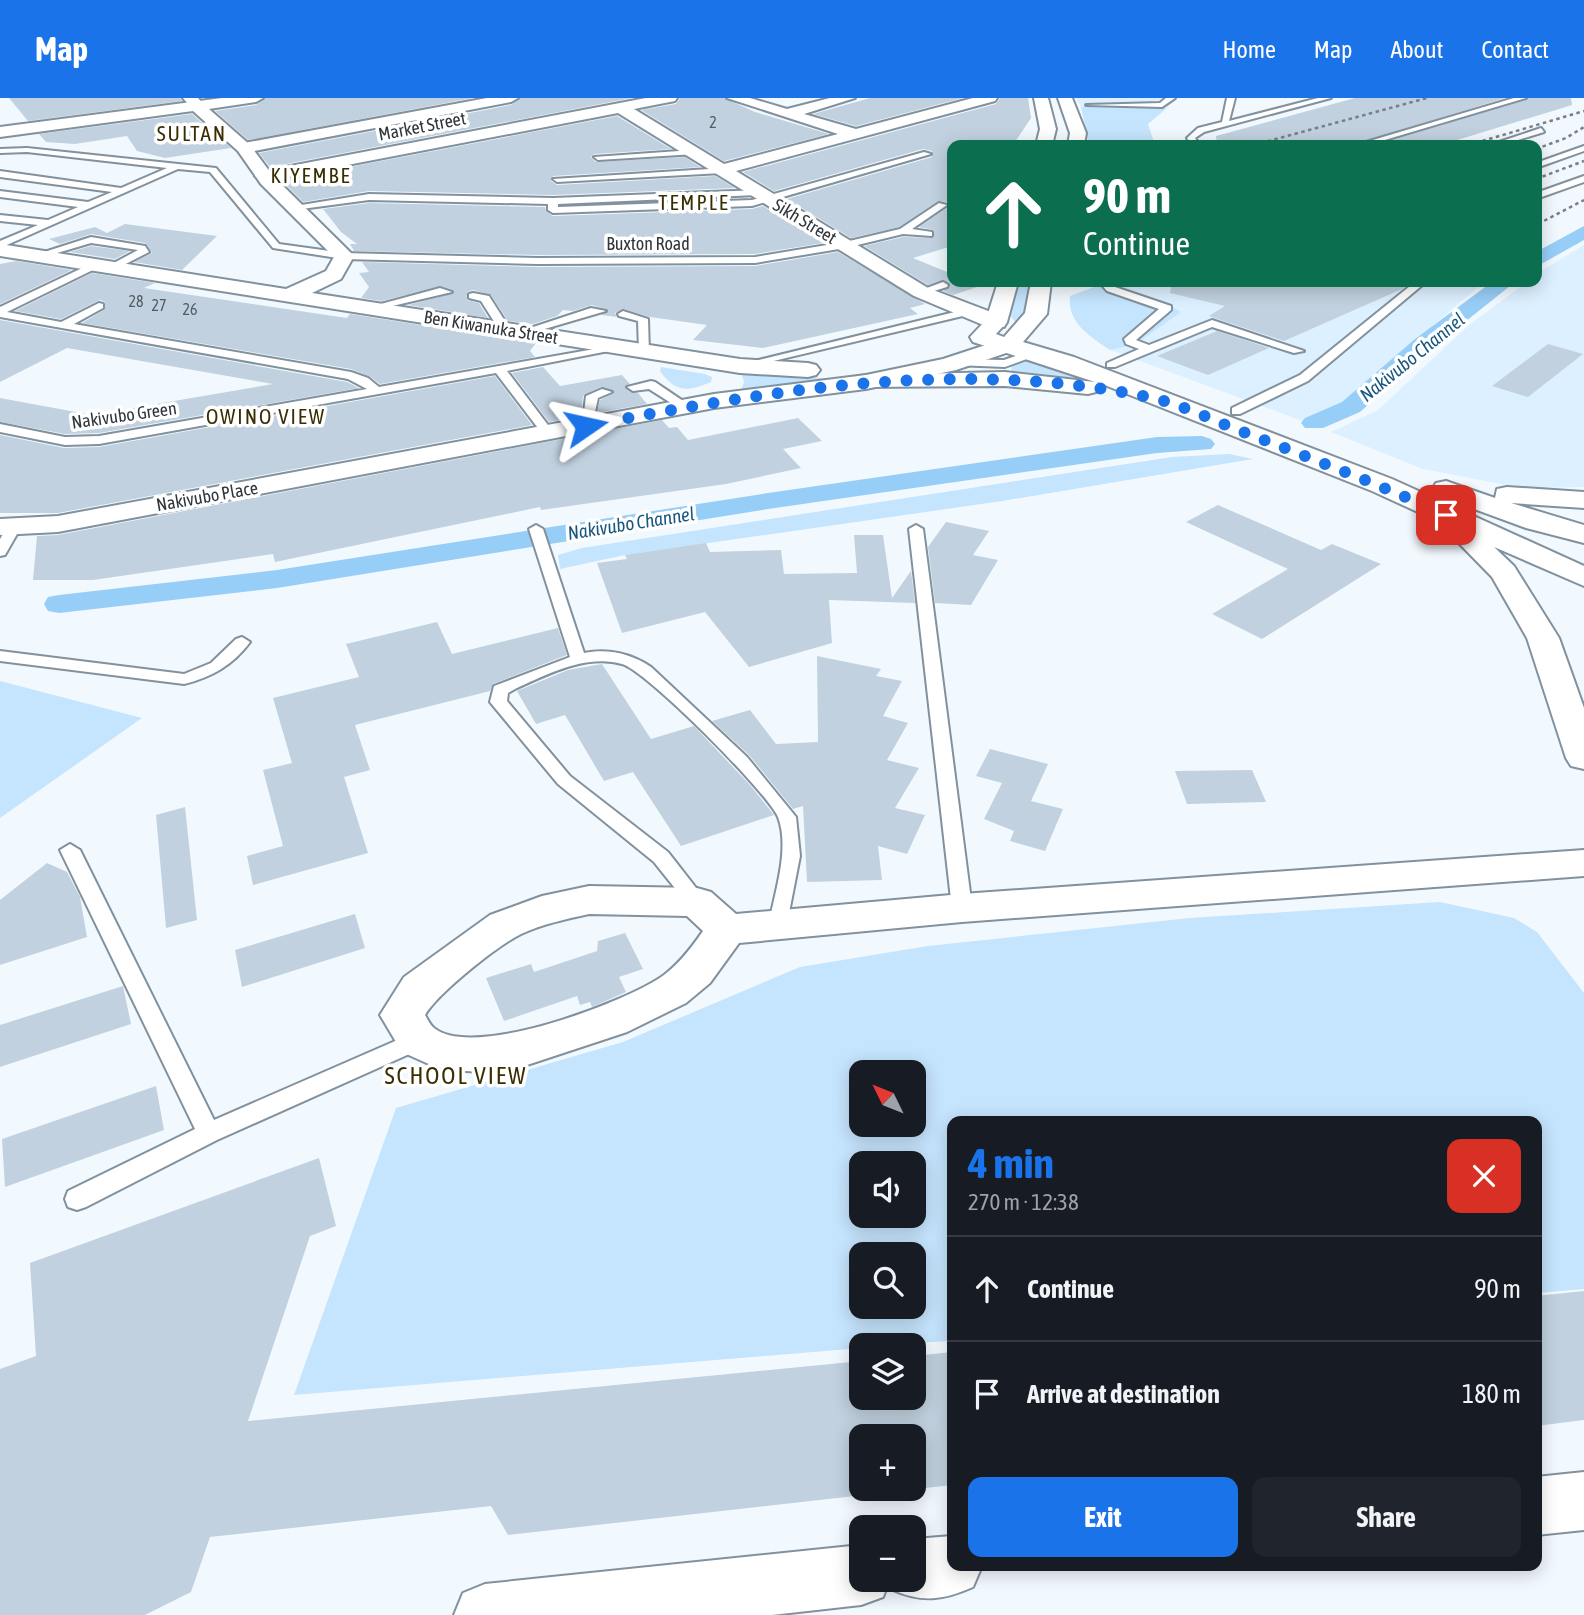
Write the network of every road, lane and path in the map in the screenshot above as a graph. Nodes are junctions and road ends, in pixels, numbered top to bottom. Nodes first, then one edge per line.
1 (256, 98) edge
2 (511, 98) edge
3 (670, 98) edge
4 (733, 98) edge
5 (848, 98) edge
6 (990, 98) edge
7 (1041, 98) edge
8 (1171, 98) edge
9 (1231, 98) edge
10 (1327, 98) edge
11 (1522, 98) edge
12 (1066, 102) edge
13 (1088, 102) edge
14 (194, 103) edge
15 (621, 108) junction
16 (786, 114) junction
17 (1225, 121) junction
18 (1541, 130) dead end
19 (0, 132) edge
20 (855, 134) junction
21 (1045, 140) edge
22 (1076, 140) edge
23 (1192, 140) edge
24 (1377, 140) edge
25 (1510, 140) edge
26 (244, 148) junction
27 (1584, 148) edge
28 (0, 150) edge
29 (693, 152) junction
30 (928, 154) dead end
31 (598, 157) dead end
32 (1542, 164) edge
33 (176, 166) junction
34 (722, 170) junction
35 (0, 174) edge
36 (264, 176) junction
37 (558, 178) dead end
38 (1584, 179) edge
39 (121, 190) junction
40 (2, 191) edge
41 (1542, 194) edge
42 (764, 195) junction
43 (552, 201) junction
44 (88, 205) junction
45 (942, 205) dead end
46 (294, 207) junction
47 (0, 218) edge
48 (48, 223) junction
49 (903, 231) junction
50 (929, 234) dead end
51 (0, 245) edge
52 (845, 245) junction
53 (0, 250) edge
54 (37, 256) junction
55 (344, 256) junction
56 (106, 266) junction
57 (943, 285) dead end
58 (1006, 287) edge
59 (1040, 287) edge
60 (1109, 287) edge
61 (1415, 287) edge
62 (447, 292) dead end
63 (921, 292) junction
64 (287, 296) junction
65 (472, 296) dead end
66 (99, 306) dead end
67 (1038, 306) junction
68 (371, 308) junction
69 (601, 311) dead end
70 (967, 312) junction
71 (0, 313) edge
72 (623, 314) dead end
73 (63, 325) junction
74 (990, 329) junction
75 (514, 331) junction
76 (1064, 341) junction
77 (634, 349) junction
78 (1149, 349) junction
79 (1298, 351) dead end
80 (1015, 355) junction
81 (701, 360) junction
82 (1111, 365) junction
83 (740, 366) junction
84 (501, 370) junction
85 (866, 382) junction
86 (633, 387) dead end
87 (377, 391) junction
88 (607, 392) dead end
89 (1155, 398) junction
90 (714, 401) junction
91 (686, 407) junction
92 (1236, 411) junction
93 (586, 426) junction
94 (0, 428) edge
95 (548, 433) junction
96 (1382, 475) junction
97 (1584, 500) edge
98 (7, 527) edge
99 (536, 529) dead end
100 (916, 529) dead end
101 (1584, 534) edge
102 (0, 552) edge
103 (1584, 577) edge
104 (242, 642) dead end
105 (0, 656) edge
106 (579, 661) junction
107 (1584, 701) edge
108 (1579, 746) edge
109 (70, 850) dead end
110 (1584, 863) edge
111 (962, 908) junction
112 (712, 915) junction
113 (779, 923) junction
114 (417, 1041) junction
115 (209, 1133) junction
116 (77, 1199) dead end
117 (1584, 1501) edge
118 (1542, 1505) edge
119 (947, 1566) edge
120 (926, 1568) edge
121 (849, 1577) edge
122 (673, 1605) edge
123 (485, 1615) edge

1 - 14 main road
2 - 26 main road
3 - 15 main road, Market Street
4 - 16 main road
5 - 16 main road
6 - 20 main road
7 - 21 main road
8 - 13 lane
9 - 17 lane
10 - 17 lane
11 - 24 lane
12 - 13 lane
12 - 22 main road
14 - 19 main road
14 - 26 main road
15 - 29 main road, Sikh Street
15 - 36 main road, Market Street
16 - 20 main road
17 - 23 lane
18 - 25 lane
20 - 34 main road
26 - 36 main road
27 - 32 lane
28 - 33 lane, Buxton Road
29 - 31 lane
29 - 34 main road, Sikh Street
30 - 42 lane
33 - 39 lane
33 - 55 lane, Buxton Road
34 - 37 lane
34 - 42 main road, Sikh Street
35 - 39 lane
36 - 46 main road
38 - 41 lane
39 - 44 lane
40 - 44 lane
42 - 43 lane
42 - 43 lane
42 - 52 main road, Sikh Street
43 - 46 lane
44 - 48 lane
45 - 49 lane, Buxton Road
46 - 55 main road
47 - 48 lane
48 - 51 lane
49 - 50 lane
49 - 52 lane, Buxton Road
52 - 55 lane, Buxton Road
52 - 63 main road, Sikh Street
53 - 54 main road, Ben Kiwanuka Street
54 - 56 main road, Ben Kiwanuka Street
54 - 56 lane
55 - 64 main road
56 - 64 main road, Ben Kiwanuka Street
56 - 71 lane
57 - 63 lane
58 - 74 main road
59 - 67 main road
60 - 78 lane
61 - 92 lane
62 - 68 lane
63 - 70 main road, Sikh Street
64 - 68 main road, Ben Kiwanuka Street
65 - 75 lane
66 - 73 lane
67 - 76 main road
67 - 80 main road
68 - 75 main road, Ben Kiwanuka Street
69 - 75 lane
70 - 74 main road, Sikh Street
70 - 83 lane
71 - 73 lane
72 - 77 lane
73 - 87 lane
74 - 80 main road, Sikh Street
74 - 83 main road, Ben Kiwanuka Street
75 - 77 main road, Ben Kiwanuka Street
76 - 80 main road
76 - 82 main road
77 - 81 main road, Ben Kiwanuka Street
77 - 84 lane, Nakivubo Green
78 - 79 lane
78 - 82 lane
80 - 85 main road
80 - 85 main road
80 - 89 main road
80 - 89 main road
81 - 83 main road, Ben Kiwanuka Street
81 - 90 main road
82 - 92 main road
84 - 87 lane, Nakivubo Green
84 - 95 lane
85 - 90 main road, Nakivubo Place
86 - 91 lane
87 - 94 lane, Nakivubo Green
88 - 93 lane
89 - 96 main road
90 - 91 main road, Nakivubo Place
91 - 93 main road, Nakivubo Place
92 - 96 main road
93 - 95 main road, Nakivubo Place
95 - 98 main road, Nakivubo Place
96 - 97 main road
96 - 101 main road
96 - 103 main road
96 - 108 main road
98 - 102 lane
99 - 106 lane
100 - 111 lane
104 - 105 lane
106 - 112 lane
106 - 113 lane
107 - 108 main road
109 - 115 lane
110 - 111 main road
111 - 113 main road
112 - 113 main road
112 - 114 main road
112 - 114 main road
114 - 115 lane
115 - 116 lane
117 - 118 main road
119 - 120 main road
121 - 122 main road
122 - 123 main road

